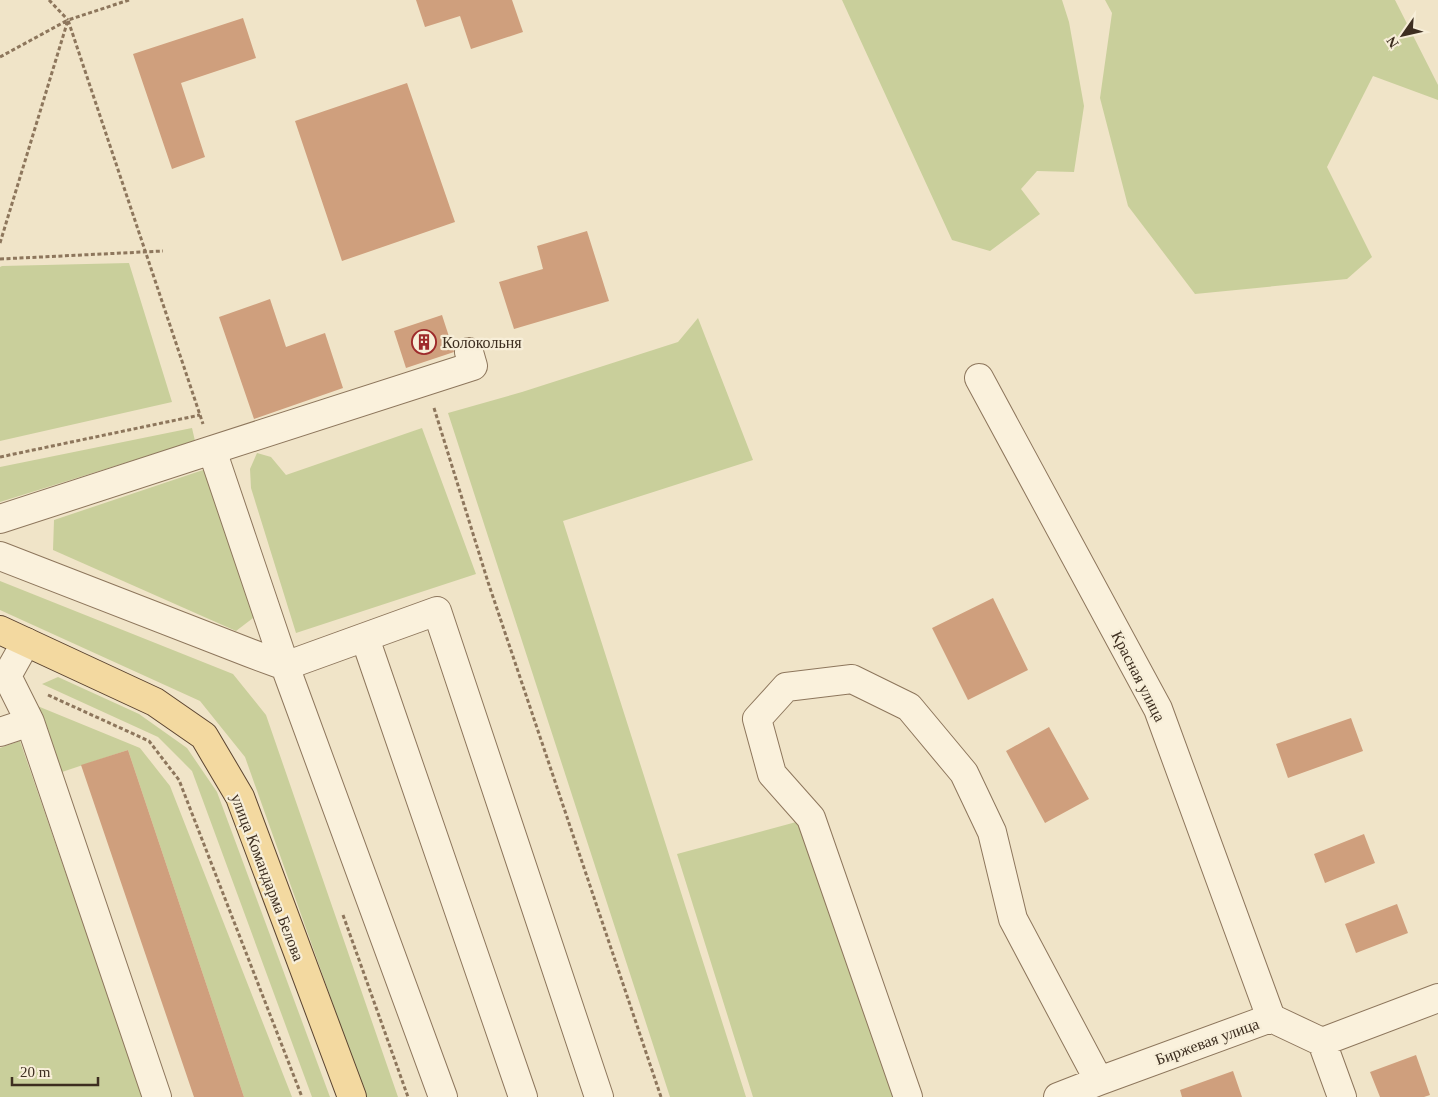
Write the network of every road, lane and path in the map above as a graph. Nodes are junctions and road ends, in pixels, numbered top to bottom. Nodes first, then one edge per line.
1 (49, 0) edge
2 (129, 0) edge
3 (68, 20) junction
4 (0, 57) edge
5 (0, 243) edge
6 (164, 251) dead end
7 (146, 252) junction
8 (0, 259) edge
9 (469, 352) dead end
10 (980, 378) dead end
11 (425, 381) junction
12 (200, 415) junction
13 (212, 450) junction
14 (0, 457) edge
15 (0, 518) edge
16 (0, 556) edge
17 (0, 630) edge
18 (366, 638) junction
19 (26, 642) junction
20 (286, 666) junction
21 (7, 676) junction
22 (30, 722) junction
23 (0, 732) edge
24 (1438, 998) edge
25 (1271, 1018) junction
26 (1322, 1042) junction
27 (1099, 1081) junction
28 (1061, 1096) edge
29 (157, 1097) edge
30 (302, 1097) edge
31 (352, 1097) edge
32 (443, 1097) edge
33 (523, 1097) edge
34 (600, 1097) edge
35 (660, 1097) edge
36 (908, 1097) edge
37 (1342, 1097) edge

1 - 3 path
2 - 3 path
3 - 4 path
3 - 5 path
3 - 7 path
6 - 7 path
7 - 8 path
7 - 12 path
9 - 11 street
10 - 25 street, Красная улица
11 - 13 street
11 - 35 path
12 - 13 path
12 - 14 path
13 - 15 street
13 - 20 street
16 - 20 street
17 - 19 main road, улица Командарма Белова
18 - 20 street
18 - 33 street
18 - 34 street
19 - 21 street
19 - 31 main road, улица Командарма Белова
20 - 32 street
21 - 22 street
21 - 30 path
22 - 23 street
22 - 29 street
24 - 26 street
25 - 26 street, Биржевая улица
25 - 27 street, Биржевая улица
26 - 37 street
27 - 28 street, Биржевая улица
27 - 36 street

